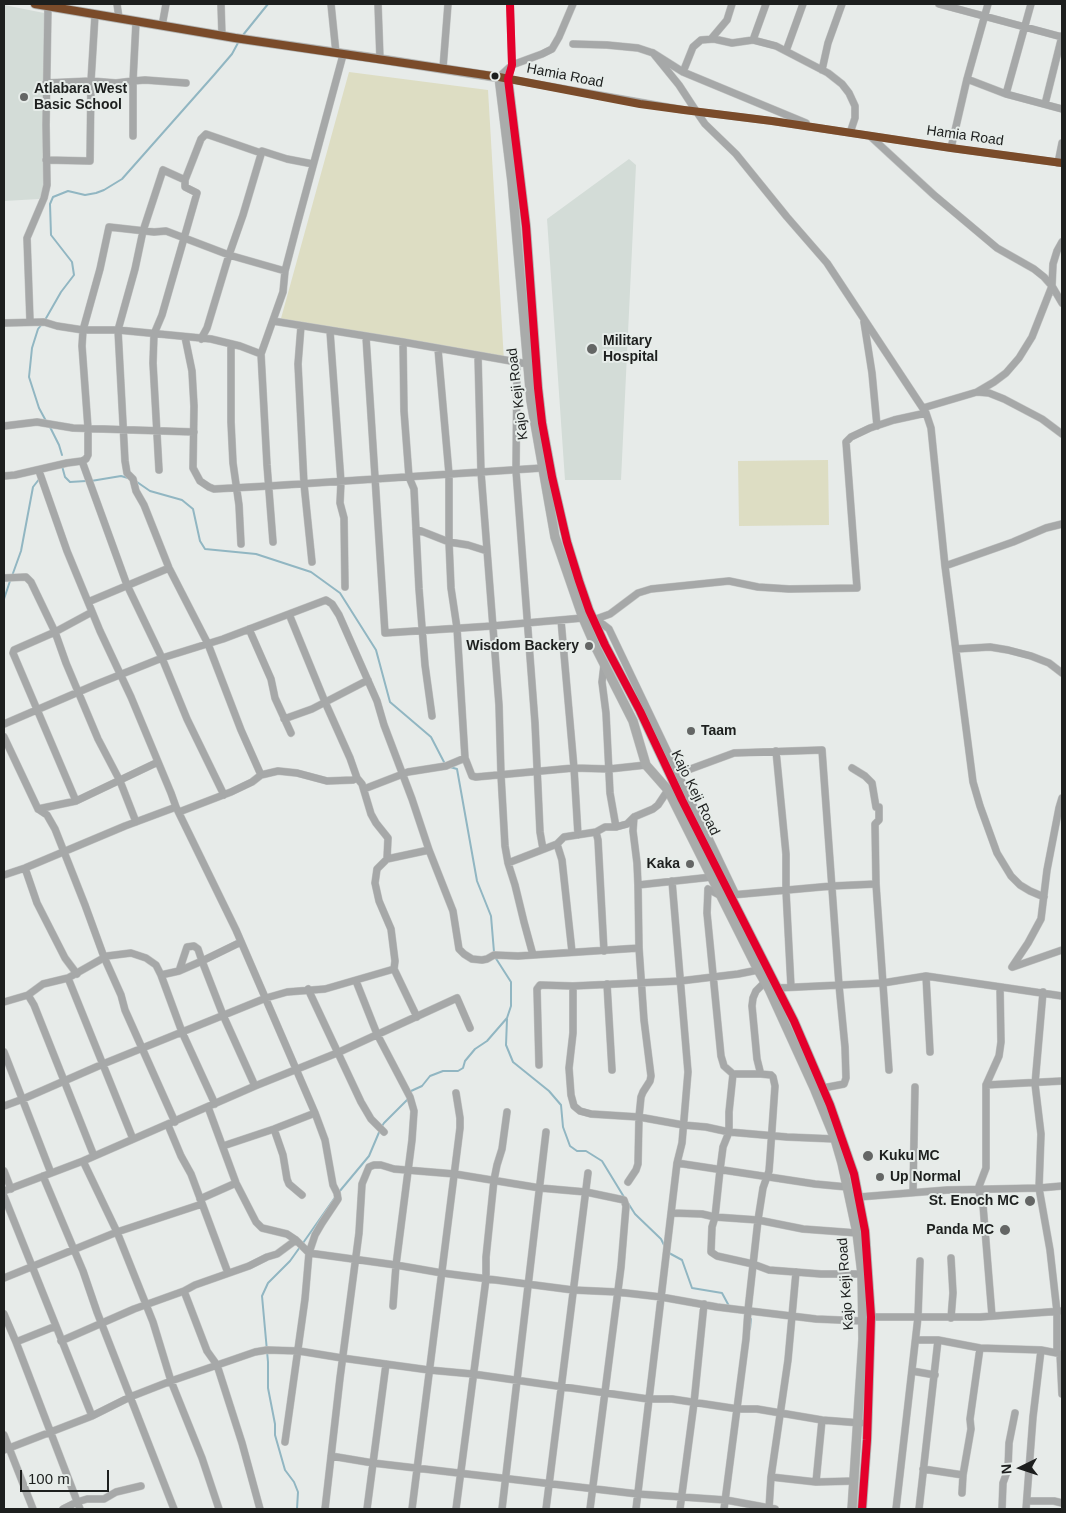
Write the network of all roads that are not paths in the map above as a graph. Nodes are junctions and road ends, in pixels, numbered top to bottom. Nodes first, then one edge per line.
1 (35, 4) edge
2 (117, 4) edge
3 (166, 4) edge
4 (221, 4) edge
5 (331, 4) edge
6 (378, 4) edge
7 (448, 4) edge
8 (510, 4) edge
9 (573, 4) edge
10 (732, 4) edge
11 (766, 4) edge
12 (803, 4) edge
13 (842, 4) edge
14 (939, 4) edge
15 (988, 4) edge
16 (1031, 4) edge
17 (951, 5) edge
18 (48, 6) junction
19 (64, 6) edge
20 (95, 15) junction
21 (984, 16) junction
22 (119, 18) junction
23 (136, 22) junction
24 (162, 26) junction
25 (1024, 27) junction
26 (222, 36) junction
27 (1062, 37) edge
28 (711, 40) junction
29 (753, 40) junction
30 (573, 44) dead end
31 (786, 51) junction
32 (653, 53) junction
33 (340, 54) junction
34 (380, 59) junction
35 (512, 65) junction
36 (444, 68) junction
37 (822, 70) junction
38 (682, 72) junction
39 (504, 78) junction
40 (967, 79) junction
41 (133, 81) junction
42 (91, 82) junction
43 (46, 83) junction
44 (186, 83) dead end
45 (1006, 94) junction
46 (1045, 104) junction
47 (1062, 109) edge
48 (696, 112) junction
49 (818, 128) junction
50 (850, 133) junction
51 (133, 136) dead end
52 (870, 136) junction
53 (1062, 143) edge
54 (951, 148) junction
55 (261, 153) junction
56 (46, 160) junction
57 (1060, 163) edge
58 (314, 164) junction
59 (186, 180) junction
60 (143, 231) junction
61 (185, 240) junction
62 (1062, 242) edge
63 (229, 255) junction
64 (285, 271) junction
65 (1052, 286) junction
66 (1062, 304) edge
67 (864, 320) junction
68 (30, 321) junction
69 (4, 322) edge
70 (273, 322) junction
71 (301, 326) junction
72 (84, 330) junction
73 (118, 330) junction
74 (330, 331) junction
75 (154, 334) junction
76 (185, 337) junction
77 (366, 337) junction
78 (201, 339) junction
79 (402, 342) junction
80 (231, 344) junction
81 (438, 349) junction
82 (261, 354) junction
83 (478, 356) junction
84 (517, 362) junction
85 (528, 364) junction
86 (977, 392) junction
87 (535, 399) junction
88 (925, 410) junction
89 (4, 426) edge
90 (877, 426) junction
91 (88, 428) junction
92 (123, 429) junction
93 (156, 430) junction
94 (194, 432) junction
95 (1062, 434) edge
96 (82, 461) junction
97 (542, 468) junction
98 (159, 470) dead end
99 (516, 470) junction
100 (38, 471) junction
101 (481, 472) junction
102 (449, 474) junction
103 (4, 476) edge
104 (408, 476) junction
105 (376, 479) junction
106 (341, 482) junction
107 (304, 484) junction
108 (269, 486) junction
109 (236, 488) junction
110 (1062, 524) edge
111 (416, 529) junction
112 (273, 542) dead end
113 (449, 542) junction
114 (241, 544) dead end
115 (487, 551) junction
116 (312, 562) dead end
117 (944, 566) junction
118 (169, 568) junction
119 (4, 578) edge
120 (127, 585) junction
121 (345, 588) dead end
122 (88, 602) junction
123 (92, 612) junction
124 (289, 614) junction
125 (583, 618) junction
126 (561, 620) junction
127 (527, 623) junction
128 (492, 626) junction
129 (457, 628) junction
130 (248, 629) junction
131 (423, 631) junction
132 (55, 632) junction
133 (208, 644) junction
134 (956, 649) junction
135 (162, 658) junction
136 (604, 665) junction
137 (1062, 673) edge
138 (120, 674) junction
139 (368, 680) junction
140 (78, 692) junction
141 (325, 702) junction
142 (37, 709) junction
143 (432, 716) dead end
144 (284, 719) junction
145 (4, 724) edge
146 (291, 733) dead end
147 (4, 738) edge
148 (776, 751) junction
149 (465, 758) junction
150 (158, 762) junction
151 (646, 765) junction
152 (574, 768) junction
153 (852, 768) dead end
154 (609, 770) junction
155 (538, 772) junction
156 (402, 774) junction
157 (501, 774) junction
158 (677, 774) junction
159 (261, 775) junction
160 (357, 778) junction
161 (120, 781) junction
162 (364, 789) junction
163 (668, 790) junction
164 (224, 795) junction
165 (1062, 798) edge
166 (76, 801) junction
167 (38, 809) junction
168 (177, 809) junction
169 (634, 818) junction
170 (136, 822) junction
171 (616, 827) junction
172 (596, 832) junction
173 (578, 835) junction
174 (557, 844) junction
175 (543, 849) junction
176 (428, 850) junction
177 (64, 852) junction
178 (387, 860) junction
179 (508, 863) junction
180 (25, 868) junction
181 (4, 875) edge
182 (712, 877) junction
183 (672, 881) junction
184 (876, 884) junction
185 (638, 885) junction
186 (832, 886) junction
187 (786, 891) junction
188 (733, 895) junction
189 (721, 896) junction
190 (1044, 897) junction
191 (240, 942) junction
192 (639, 948) junction
193 (1062, 950) edge
194 (604, 951) junction
195 (572, 952) junction
196 (533, 955) junction
197 (104, 957) junction
198 (202, 961) junction
199 (394, 969) junction
200 (179, 970) junction
201 (758, 970) junction
202 (77, 974) junction
203 (161, 975) junction
204 (926, 976) junction
205 (68, 978) junction
206 (713, 978) junction
207 (356, 981) junction
208 (680, 981) junction
209 (765, 982) junction
210 (642, 983) junction
211 (883, 983) junction
212 (607, 984) junction
213 (839, 985) junction
214 (573, 986) junction
215 (791, 987) junction
216 (1000, 987) junction
217 (778, 988) junction
218 (308, 989) junction
219 (1043, 992) junction
220 (28, 995) junction
221 (1062, 996) edge
222 (266, 998) junction
223 (4, 1002) edge
224 (223, 1016) junction
225 (417, 1017) junction
226 (470, 1028) dead end
227 (182, 1032) junction
228 (376, 1034) junction
229 (142, 1049) junction
230 (4, 1052) edge
231 (930, 1052) dead end
232 (337, 1053) junction
233 (103, 1064) junction
234 (540, 1066) dead end
235 (296, 1069) junction
236 (612, 1070) dead end
237 (889, 1070) dead end
238 (733, 1074) junction
239 (761, 1074) junction
240 (1062, 1081) edge
241 (64, 1082) junction
242 (1035, 1084) junction
243 (986, 1085) junction
244 (255, 1086) junction
245 (915, 1087) dead end
246 (824, 1088) junction
247 (456, 1092) dead end
248 (23, 1100) junction
249 (212, 1105) junction
250 (4, 1106) edge
251 (826, 1106) junction
252 (507, 1112) dead end
253 (315, 1113) junction
254 (639, 1117) junction
255 (172, 1123) junction
256 (683, 1125) junction
257 (274, 1129) junction
258 (383, 1131) dead end
259 (546, 1132) dead end
260 (730, 1132) junction
261 (771, 1136) junction
262 (133, 1138) junction
263 (835, 1139) junction
264 (222, 1146) junction
265 (94, 1156) junction
266 (83, 1161) junction
267 (677, 1163) junction
268 (720, 1170) junction
269 (4, 1171) edge
270 (408, 1171) junction
271 (51, 1173) junction
272 (588, 1173) dead end
273 (455, 1174) junction
274 (43, 1176) junction
275 (766, 1176) junction
276 (494, 1180) junction
277 (628, 1182) dead end
278 (236, 1183) junction
279 (200, 1184) dead end
280 (1062, 1186) edge
281 (847, 1187) junction
282 (540, 1188) junction
283 (1040, 1188) junction
284 (978, 1189) junction
285 (7, 1190) edge
286 (586, 1192) junction
287 (913, 1192) junction
288 (302, 1195) dead end
289 (4, 1196) edge
290 (859, 1197) junction
291 (202, 1200) junction
292 (672, 1213) junction
293 (715, 1217) junction
294 (758, 1220) junction
295 (117, 1232) junction
296 (857, 1233) junction
297 (296, 1240) junction
298 (73, 1249) junction
299 (309, 1253) junction
300 (951, 1258) dead end
301 (355, 1260) junction
302 (920, 1261) dead end
303 (753, 1264) junction
304 (396, 1265) junction
305 (32, 1267) junction
306 (796, 1272) junction
307 (228, 1273) junction
308 (442, 1274) junction
309 (862, 1274) junction
310 (4, 1278) edge
311 (486, 1279) junction
312 (529, 1284) junction
313 (573, 1290) junction
314 (184, 1291) junction
315 (617, 1292) junction
316 (661, 1297) junction
317 (704, 1304) junction
318 (146, 1306) junction
319 (392, 1306) dead end
320 (748, 1310) junction
321 (1060, 1311) edge
322 (4, 1314) edge
323 (792, 1316) junction
324 (992, 1316) junction
325 (918, 1317) junction
326 (951, 1318) junction
327 (867, 1319) junction
328 (103, 1324) junction
329 (6, 1325) edge
330 (56, 1326) junction
331 (61, 1340) junction
332 (916, 1340) junction
333 (938, 1340) junction
334 (16, 1342) junction
335 (980, 1348) junction
336 (1041, 1350) junction
337 (299, 1351) junction
338 (1059, 1353) edge
339 (342, 1358) junction
340 (386, 1364) junction
341 (217, 1366) junction
342 (430, 1370) junction
343 (912, 1371) junction
344 (473, 1374) junction
345 (935, 1375) junction
346 (517, 1380) junction
347 (171, 1381) junction
348 (561, 1387) junction
349 (1062, 1387) edge
350 (604, 1393) junction
351 (1062, 1394) edge
352 (130, 1397) junction
353 (648, 1399) junction
354 (694, 1403) junction
355 (738, 1409) junction
356 (781, 1413) junction
357 (1015, 1413) dead end
358 (92, 1416) junction
359 (822, 1420) junction
360 (863, 1423) junction
361 (50, 1431) junction
362 (4, 1435) edge
363 (285, 1442) dead end
364 (6, 1449) edge
365 (331, 1456) junction
366 (373, 1463) junction
367 (417, 1468) junction
368 (923, 1469) junction
369 (460, 1473) junction
370 (963, 1474) junction
371 (771, 1477) junction
372 (506, 1478) junction
373 (854, 1481) junction
374 (816, 1482) junction
375 (549, 1484) junction
376 (141, 1486) dead end
377 (592, 1489) junction
378 (638, 1494) junction
379 (962, 1494) dead end
380 (681, 1497) junction
381 (726, 1500) junction
382 (1062, 1503) edge
383 (1026, 1505) edge
384 (79, 1506) edge
385 (32, 1509) edge
386 (62, 1509) edge
387 (174, 1509) edge
388 (219, 1509) edge
389 (260, 1509) edge
390 (325, 1509) edge
391 (367, 1509) edge
392 (412, 1509) edge
393 (456, 1509) edge
394 (502, 1509) edge
395 (546, 1509) edge
396 (590, 1509) edge
397 (636, 1509) edge
398 (680, 1509) edge
399 (724, 1509) edge
400 (771, 1509) edge
401 (852, 1509) edge
402 (862, 1509) edge
403 (896, 1509) edge
404 (919, 1509) edge
405 (1002, 1509) edge

1 - 18 main road, Hamia Road
2 - 22 street
3 - 24 street
4 - 26 street
5 - 33 street
6 - 34 street
7 - 36 street
8 - 35 street
9 - 35 street
10 - 28 street
11 - 29 street
12 - 31 street
13 - 37 street
14 - 17 street
15 - 21 street
16 - 25 street
17 - 21 street
18 - 19 main road, Hamia Road
18 - 43 street
19 - 20 main road, Hamia Road
20 - 22 main road, Hamia Road
20 - 42 street
21 - 25 street
21 - 40 street
22 - 23 main road, Hamia Road
23 - 24 main road, Hamia Road
23 - 41 street
24 - 26 main road, Hamia Road
25 - 27 street
25 - 45 street
26 - 33 main road, Hamia Road
27 - 46 street
28 - 29 street
28 - 38 street
29 - 31 street
30 - 32 street
31 - 37 street
32 - 38 street
32 - 48 street
33 - 34 main road, Hamia Road
33 - 58 street
34 - 36 main road, Hamia Road
35 - 39 street
36 - 39 main road, Hamia Road
37 - 50 street
38 - 49 street
39 - 48 street, Hamia Road
39 - 85 main road, Kajo Keji Road
39 - 87 main road, Kajo Keji Road
40 - 45 street
40 - 54 street
41 - 42 street
41 - 44 street
41 - 51 street
42 - 43 street
42 - 56 street
43 - 56 street
45 - 46 street
46 - 47 street
48 - 49 street, Hamia Road
48 - 67 street
49 - 50 street, Hamia Road
50 - 52 street, Hamia Road
52 - 54 street, Hamia Road
52 - 65 street
53 - 57 street
54 - 57 street, Hamia Road
55 - 58 street
55 - 59 street
55 - 63 street
56 - 68 street
58 - 64 street
59 - 60 street
59 - 61 street
60 - 61 street
60 - 72 street
60 - 73 street
61 - 63 street
61 - 75 street
62 - 65 street
63 - 64 street
63 - 78 street
64 - 70 street
65 - 66 street
65 - 86 street
67 - 88 street
67 - 90 street
68 - 69 street
68 - 72 street
70 - 71 street
70 - 82 street
71 - 74 street
71 - 107 street
72 - 73 street
72 - 91 street
73 - 75 street
73 - 92 street
74 - 77 street
74 - 106 street
75 - 76 street
75 - 93 street
76 - 78 street
76 - 94 street
77 - 79 street
77 - 105 street
78 - 80 street
79 - 81 street
79 - 104 street
80 - 82 street
80 - 109 street
81 - 83 street
81 - 102 street
82 - 108 street
83 - 84 street
83 - 101 street
84 - 85 street
84 - 99 street
85 - 87 main road, Kajo Keji Road
86 - 88 street
86 - 95 street
87 - 97 main road, Kajo Keji Road
87 - 188 main road, Kajo Keji Road
88 - 90 street
88 - 117 street
89 - 91 street
90 - 158 street
91 - 92 street
91 - 96 street
92 - 93 street
92 - 118 street
93 - 94 street
93 - 98 street
94 - 109 street
96 - 100 street
96 - 120 street
97 - 99 street
97 - 125 main road, Kajo Keji Road
99 - 101 street
99 - 127 street
100 - 103 street
100 - 122 street
101 - 102 street
101 - 115 street
102 - 104 street
102 - 113 street
104 - 105 street
104 - 111 street
105 - 106 street
105 - 131 street
106 - 107 street
106 - 121 street
107 - 108 street
107 - 116 street
108 - 109 street
108 - 112 street
109 - 114 street
110 - 117 street
111 - 113 street
111 - 131 street
113 - 115 street
113 - 129 street
115 - 128 street
117 - 134 street
118 - 120 street
118 - 133 street
119 - 132 street
120 - 122 street
120 - 135 street
122 - 123 street
123 - 132 street
123 - 138 street
124 - 130 street
124 - 139 street
124 - 141 street
125 - 126 street
125 - 136 main road, Kajo Keji Road
126 - 127 street
126 - 152 street
127 - 128 street
127 - 155 street
128 - 129 street
128 - 157 street
129 - 131 street
129 - 149 street
130 - 133 street
130 - 144 street
131 - 143 street
132 - 140 street
132 - 142 street
133 - 135 street
133 - 159 street
134 - 137 street
134 - 190 street
135 - 138 street
135 - 164 street
136 - 151 main road, Kajo Keji Road
136 - 154 street
138 - 140 street
138 - 150 street
139 - 141 street
139 - 156 street
140 - 142 street
140 - 161 street
141 - 144 street
141 - 160 street
142 - 145 street
142 - 166 street
144 - 146 street
147 - 167 street
148 - 158 street
148 - 186 street
148 - 187 street
149 - 156 street
149 - 157 street
150 - 161 street
150 - 168 street
151 - 154 street
151 - 163 main road, Kajo Keji Road
152 - 154 street
152 - 155 street
152 - 173 street
153 - 184 street
154 - 171 street
155 - 157 street
155 - 175 street
156 - 162 street
156 - 176 street
157 - 179 street
158 - 188 street
159 - 160 street
159 - 164 street
160 - 162 street
161 - 166 street
161 - 170 street
162 - 178 street
163 - 169 street
163 - 182 main road, Kajo Keji Road
164 - 168 street
165 - 190 street
166 - 167 street
167 - 177 street
168 - 170 street
168 - 191 street
169 - 171 street
169 - 185 street
170 - 177 street
171 - 172 street
172 - 173 street
172 - 194 street
173 - 174 street
174 - 175 street
174 - 195 street
175 - 179 street
176 - 178 street
176 - 196 street
177 - 180 street
177 - 197 street
178 - 199 street
179 - 196 street
180 - 181 street
180 - 202 street
182 - 183 street
182 - 189 main road, Kajo Keji Road
183 - 185 street
183 - 208 street
184 - 186 street
184 - 211 street
185 - 192 street
186 - 187 street
186 - 213 street
187 - 188 street
187 - 215 street
188 - 217 main road, Kajo Keji Road
189 - 201 main road, Kajo Keji Road
189 - 206 street
190 - 193 street
191 - 198 street
191 - 222 street
192 - 194 street
192 - 210 street
194 - 195 street
195 - 196 street
197 - 202 street
197 - 203 street
197 - 229 street
198 - 200 street
198 - 200 street
198 - 224 street
199 - 207 street
199 - 225 street
200 - 203 street
201 - 206 street
201 - 209 main road, Kajo Keji Road
202 - 205 street
203 - 227 street
204 - 211 street
204 - 216 street
204 - 231 street
205 - 220 street
205 - 233 street
206 - 208 street
206 - 238 street
207 - 218 street
207 - 228 street
208 - 210 street
208 - 256 street
209 - 239 street
209 - 251 main road, Kajo Keji Road
210 - 212 street
210 - 254 street
211 - 213 street
211 - 237 street
212 - 214 street
212 - 236 street
213 - 215 street
213 - 246 street
214 - 234 street
214 - 254 street
215 - 217 street
216 - 219 street
216 - 243 street
217 - 246 main road, Kajo Keji Road
218 - 222 street
218 - 232 street
219 - 221 street
219 - 242 street
220 - 223 street
220 - 241 street
222 - 224 street
222 - 235 street
224 - 227 street
224 - 244 street
225 - 226 street
225 - 228 street
227 - 229 street
227 - 249 street
228 - 232 street
228 - 270 street
229 - 233 street
229 - 255 street
230 - 248 street
232 - 235 street
232 - 258 street
233 - 241 street
233 - 262 street
235 - 244 street
235 - 253 street
238 - 239 street
238 - 260 street
239 - 261 street
240 - 242 street
241 - 248 street
241 - 265 street
242 - 243 street
242 - 283 street
243 - 284 street
244 - 249 street
245 - 287 street
246 - 251 main road, Kajo Keji Road
247 - 273 street
248 - 250 street
248 - 271 street
249 - 255 street
249 - 264 street
251 - 263 main road, Kajo Keji Road
251 - 290 main road, Kajo Keji Road
252 - 276 street
253 - 257 street
253 - 299 street
254 - 256 street
254 - 277 street
255 - 262 street
255 - 291 street
256 - 260 street
256 - 267 street
257 - 264 street
257 - 288 street
259 - 282 street
260 - 261 street
260 - 268 street
261 - 263 street
261 - 275 street
262 - 265 street
263 - 281 main road, Kajo Keji Road
264 - 278 street
265 - 266 street
266 - 271 street
266 - 295 street
267 - 268 street
267 - 292 street
268 - 275 street
268 - 293 street
269 - 285 street
270 - 273 street
270 - 301 street
270 - 304 street
271 - 274 street
272 - 286 street
273 - 276 street
273 - 308 street
274 - 285 street
274 - 298 street
275 - 281 street
275 - 294 street
276 - 282 street
276 - 311 street
278 - 291 street
278 - 297 street
279 - 291 street
280 - 283 street
281 - 296 main road, Kajo Keji Road
282 - 286 street
282 - 312 street
283 - 284 street
283 - 321 street
284 - 287 street
284 - 324 street
286 - 313 street
286 - 315 street
287 - 290 street
289 - 305 street
290 - 327 main road, Kajo Keji Road
291 - 295 street
291 - 307 street
292 - 293 street
292 - 316 street
293 - 294 street
293 - 303 street
294 - 296 street
294 - 303 street
295 - 298 street
295 - 318 street
296 - 309 main road, Kajo Keji Road
297 - 299 street
297 - 307 street
298 - 305 street
298 - 328 street
299 - 301 street
299 - 337 street
300 - 326 street
301 - 304 street
301 - 339 street
302 - 325 street
303 - 306 street
303 - 320 street
304 - 308 street
304 - 319 street
305 - 310 street
305 - 330 street
306 - 309 street
306 - 323 street
307 - 314 street
308 - 311 street
308 - 342 street
309 - 327 main road, Kajo Keji Road
311 - 312 street
311 - 344 street
312 - 313 street
312 - 346 street
313 - 315 street
313 - 348 street
314 - 318 street
314 - 341 street
315 - 316 street
315 - 350 street
316 - 317 street
316 - 353 street
317 - 320 street
317 - 354 street
318 - 328 street
318 - 347 street
320 - 323 street
320 - 355 street
321 - 324 street
321 - 338 street
322 - 329 street
323 - 327 street
323 - 356 street
324 - 326 street
325 - 326 street
325 - 327 street
325 - 332 street
327 - 360 main road, Kajo Keji Road
328 - 331 street
328 - 352 street
329 - 334 street
330 - 331 street
330 - 334 street
331 - 358 street
332 - 333 street
332 - 343 street
333 - 335 street
333 - 345 street
334 - 361 street
335 - 336 street
335 - 370 street
336 - 338 street
336 - 383 street
337 - 339 street
337 - 341 street
337 - 363 street
338 - 349 street
339 - 340 street
339 - 365 street
340 - 342 street
340 - 366 street
341 - 347 street
341 - 389 street
342 - 344 street
342 - 367 street
343 - 345 street
343 - 403 street
344 - 346 street
344 - 369 street
345 - 368 street
346 - 348 street
346 - 372 street
347 - 352 street
347 - 388 street
348 - 350 street
348 - 375 street
349 - 351 street
350 - 353 street
350 - 377 street
352 - 358 street
352 - 387 street
353 - 354 street
353 - 378 street
354 - 355 street
354 - 380 street
355 - 356 street
355 - 381 street
356 - 359 street
356 - 371 street
357 - 405 street
358 - 361 street
359 - 360 street
359 - 374 street
360 - 373 main road, Kajo Keji Road
360 - 402 main road, Kajo Keji Road
361 - 364 street
361 - 384 street
362 - 364 street
364 - 385 street
365 - 366 street
365 - 390 street
366 - 367 street
366 - 391 street
367 - 369 street
367 - 392 street
368 - 370 street
368 - 404 street
369 - 372 street
369 - 393 street
370 - 379 street
371 - 374 street
371 - 400 street
372 - 375 street
372 - 394 street
373 - 374 street
373 - 401 main road, Kajo Keji Road
375 - 377 street
375 - 395 street
376 - 384 street
377 - 378 street
377 - 396 street
378 - 380 street
378 - 397 street
380 - 381 street
380 - 398 street
381 - 399 street
381 - 400 street
382 - 383 street
384 - 386 street

